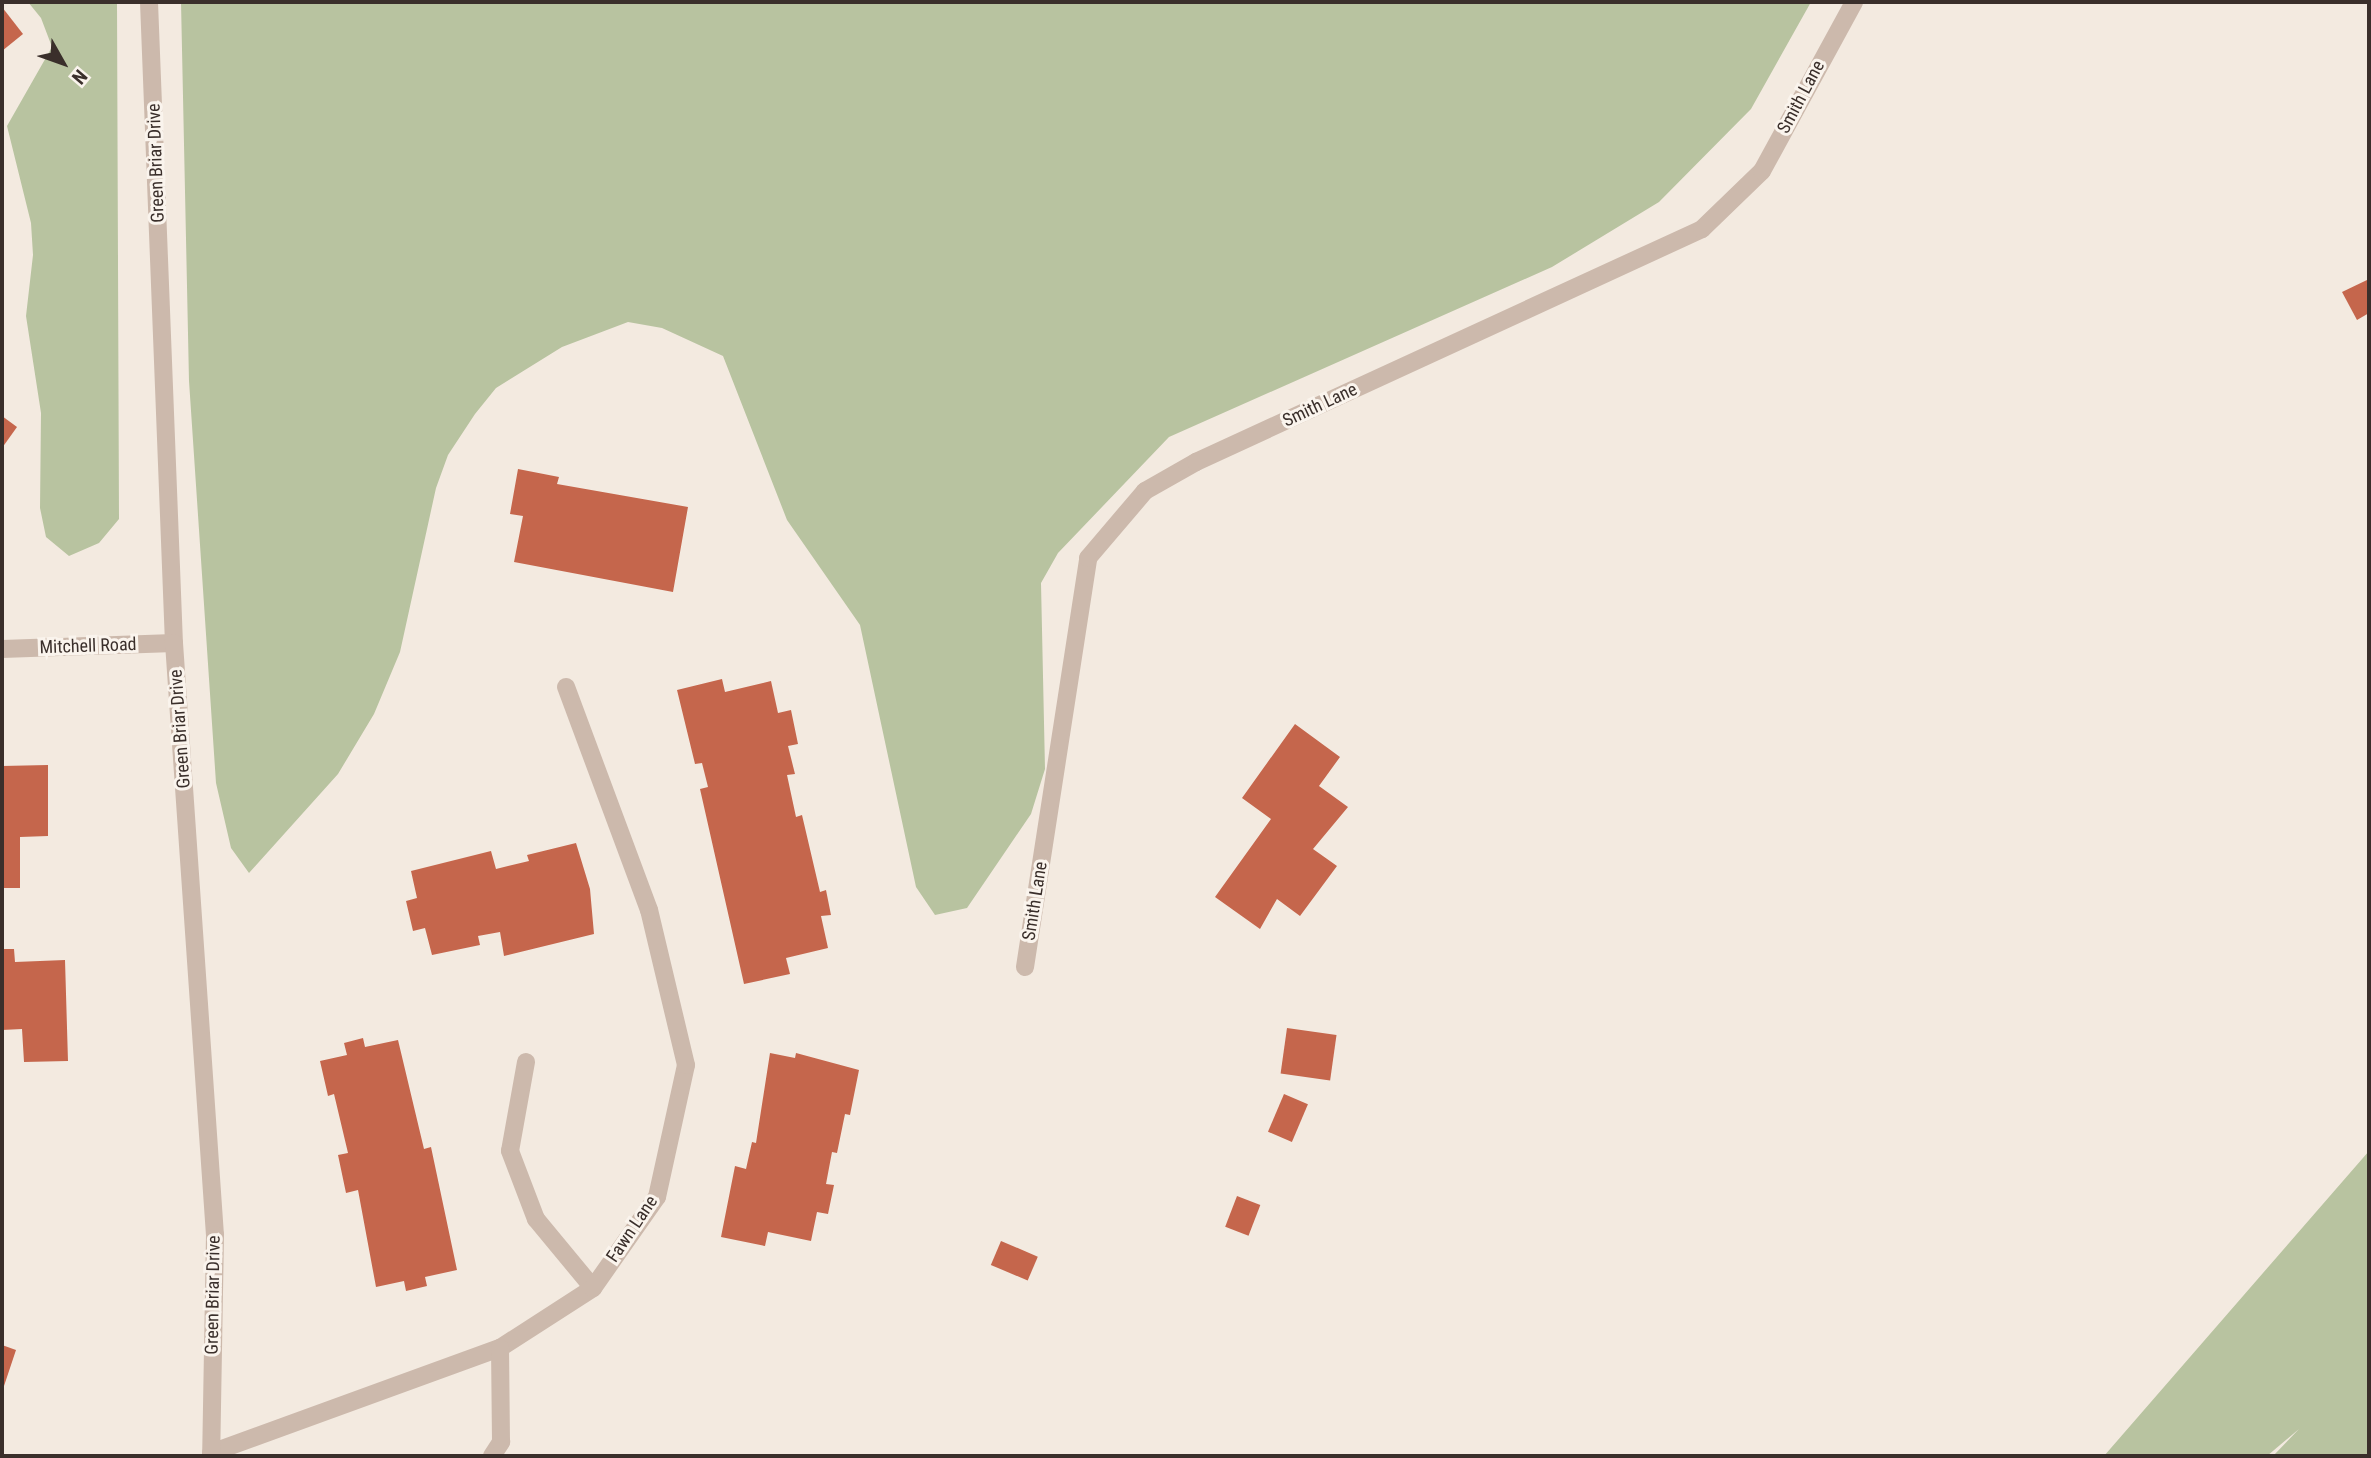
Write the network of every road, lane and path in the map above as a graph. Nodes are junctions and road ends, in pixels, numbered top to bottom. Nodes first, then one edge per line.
1 (149, 2) edge
2 (1854, 2) edge
3 (174, 643) junction
4 (2, 649) edge
5 (565, 687) dead end
6 (1025, 967) dead end
7 (526, 1062) dead end
8 (593, 1288) junction
9 (500, 1348) junction
10 (211, 1455) edge
11 (492, 1456) edge

1 - 3 street, Green Briar Drive
2 - 6 street, Smith Lane
3 - 4 street, Mitchell Road
3 - 10 street, Green Briar Drive
5 - 8 street, Fawn Lane
7 - 8 street
8 - 9 street, Fawn Lane
9 - 10 street, Fawn Lane
9 - 11 street

